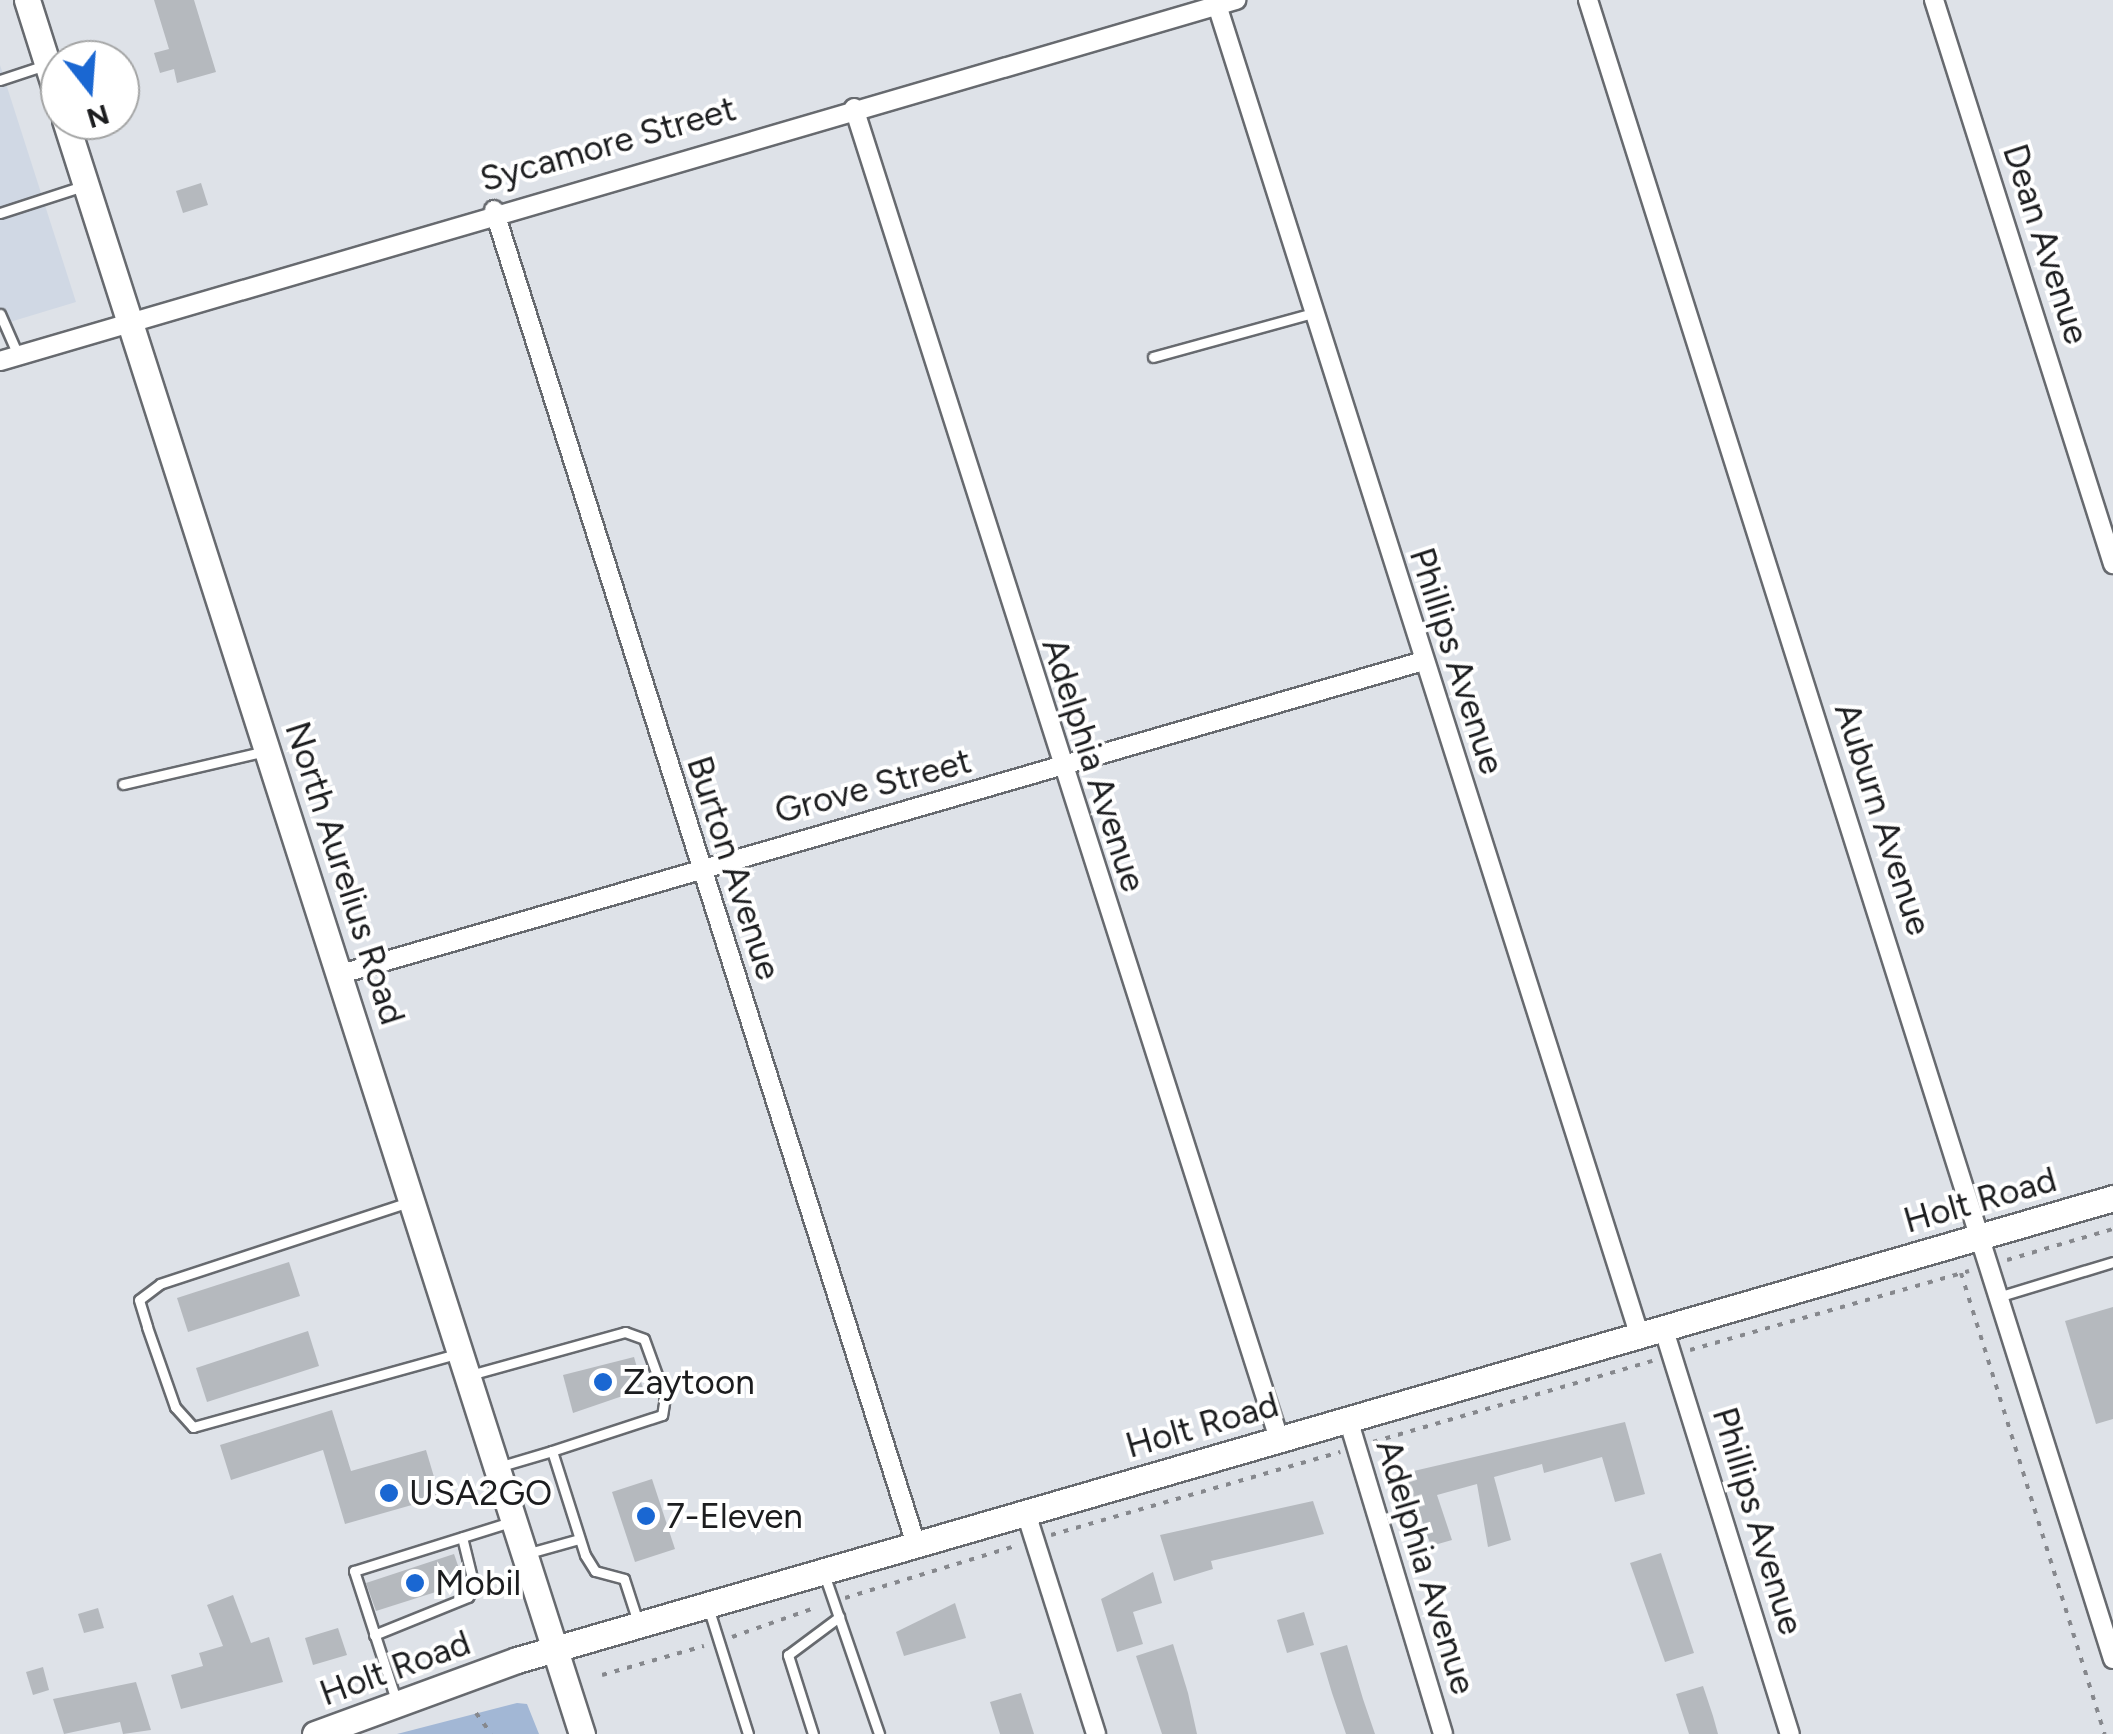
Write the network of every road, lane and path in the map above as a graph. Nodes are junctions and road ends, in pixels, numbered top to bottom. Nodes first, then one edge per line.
1 (27, 0) edge
2 (1588, 0) edge
3 (1934, 0) edge
4 (1226, 3) edge
5 (40, 42) edge
6 (40, 66) edge
7 (0, 80) edge
8 (854, 108) junction
9 (71, 140) edge
10 (86, 186) junction
11 (494, 210) junction
12 (0, 213) edge
13 (1313, 313) junction
14 (0, 314) edge
15 (130, 322) junction
16 (1152, 357) dead end
17 (9, 358) edge
18 (2113, 564) edge
19 (1422, 661) junction
20 (268, 750) junction
21 (1060, 768) junction
22 (123, 784) dead end
23 (699, 868) junction
24 (341, 974) junction
25 (2113, 1198) edge
26 (413, 1201) junction
27 (1982, 1236) junction
28 (2113, 1262) edge
29 (1961, 1273) dead end
30 (2001, 1296) junction
31 (1651, 1330) junction
32 (465, 1364) junction
33 (1348, 1419) junction
34 (1278, 1438) junction
35 (552, 1451) junction
36 (498, 1468) junction
37 (1026, 1513) junction
38 (514, 1521) junction
39 (462, 1537) junction
40 (579, 1538) junction
41 (916, 1544) junction
42 (526, 1554) junction
43 (823, 1572) junction
44 (707, 1604) junction
45 (839, 1617) junction
46 (639, 1624) junction
47 (374, 1635) junction
48 (556, 1649) junction
49 (2113, 1659) edge
50 (398, 1707) junction
51 (476, 1714) dead end
52 (328, 1732) edge
53 (491, 1734) edge
54 (582, 1734) edge
55 (748, 1734) edge
56 (813, 1734) edge
57 (879, 1734) edge
58 (1096, 1734) edge
59 (1443, 1734) edge
60 (1790, 1734) edge
61 (2104, 1734) edge

1 - 5 main road
2 - 27 street, Auburn Avenue
3 - 18 street, Dean Avenue
4 - 8 street, Sycamore Street
4 - 13 street, Phillips Avenue
6 - 7 lane
8 - 11 street, Sycamore Street
8 - 21 street, Adelphia Avenue
9 - 10 main road, North Aurelius Road
10 - 12 lane
10 - 15 main road, North Aurelius Road
11 - 15 street, Sycamore Street
11 - 23 street, Burton Avenue
13 - 16 lane
13 - 19 street, Phillips Avenue
14 - 17 lane
15 - 17 street, Sycamore Street
15 - 20 main road, North Aurelius Road
19 - 21 street, Grove Street
19 - 31 street, Phillips Avenue
20 - 22 lane
20 - 24 main road, North Aurelius Road
21 - 23 street, Grove Street
21 - 34 street, Adelphia Avenue
23 - 24 street, Grove Street
23 - 41 street, Burton Avenue
24 - 26 main road, North Aurelius Road
25 - 27 main road, Holt Road
26 - 32 main road, North Aurelius Road
26 - 32 lane
27 - 30 street, Auburn Avenue
27 - 31 main road, Holt Road
28 - 30 lane
29 - 61 path
30 - 49 street, Auburn Avenue
31 - 33 main road, Holt Road
31 - 60 street, Phillips Avenue
32 - 35 lane
32 - 36 main road, North Aurelius Road
33 - 34 main road, Holt Road
33 - 59 street, Adelphia Avenue
34 - 37 main road, Holt Road
35 - 36 lane
35 - 40 lane
36 - 38 main road, North Aurelius Road
37 - 41 main road, Holt Road
37 - 58 street
38 - 39 lane
38 - 42 main road, North Aurelius Road
39 - 47 lane
39 - 47 lane
40 - 42 lane
40 - 46 lane
41 - 43 main road, Holt Road
42 - 48 main road, North Aurelius Road
43 - 44 main road, Holt Road
43 - 45 lane
44 - 46 main road, Holt Road
44 - 55 lane
45 - 56 lane
45 - 57 lane
46 - 48 main road, Holt Road
47 - 50 lane
48 - 50 main road, Holt Road
48 - 54 main road, North Aurelius Road
50 - 52 main road, Holt Road
51 - 53 path

